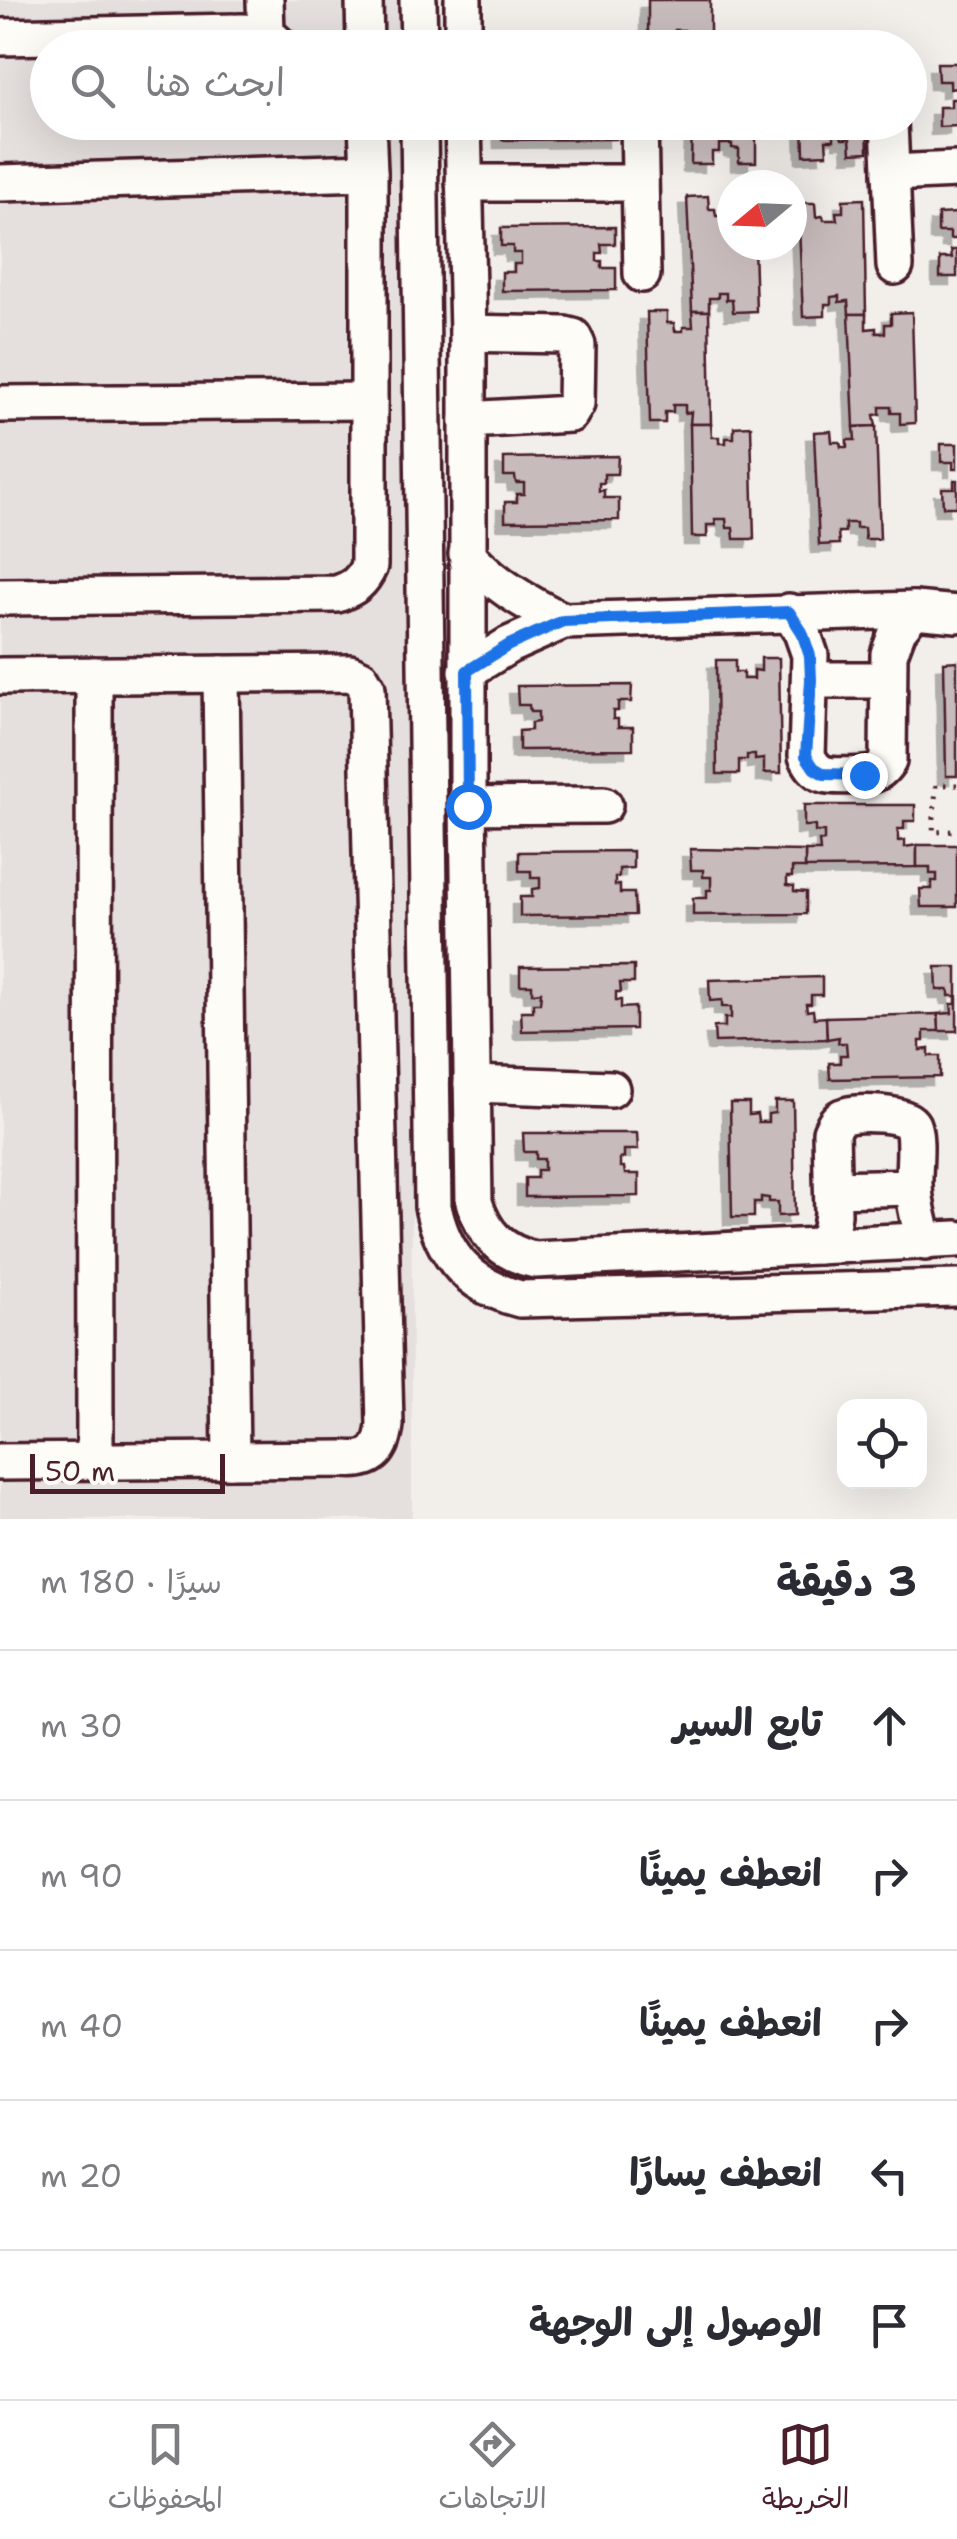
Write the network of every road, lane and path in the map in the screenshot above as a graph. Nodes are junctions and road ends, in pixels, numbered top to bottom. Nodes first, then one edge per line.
1 (364, 0) edge
2 (418, 0) edge
3 (463, 0) edge
4 (271, 27) edge
5 (197, 30) edge
6 (365, 30) edge
7 (418, 30) edge
8 (463, 30) edge
9 (30, 37) edge
10 (0, 38) edge
11 (367, 140) edge
12 (420, 140) edge
13 (463, 140) edge
14 (639, 140) edge
15 (890, 140) edge
16 (957, 170) edge
17 (369, 172) junction
18 (891, 173) junction
19 (0, 182) edge
20 (464, 183) junction
21 (640, 183) junction
22 (896, 266) dead end
23 (642, 274) dead end
24 (468, 333) junction
25 (368, 401) junction
26 (0, 404) edge
27 (468, 420) junction
28 (467, 554) junction
29 (0, 597) edge
30 (914, 610) junction
31 (789, 612) junction
32 (957, 614) edge
33 (563, 621) junction
34 (467, 671) junction
35 (221, 674) junction
36 (0, 676) edge
37 (94, 676) junction
38 (811, 680) junction
39 (888, 680) junction
40 (957, 785) edge
41 (604, 805) dead end
42 (468, 806) junction
43 (957, 831) edge
44 (472, 1084) junction
45 (612, 1089) dead end
46 (914, 1187) junction
47 (834, 1189) junction
48 (941, 1240) edge
49 (818, 1246) junction
50 (957, 1288) edge
51 (231, 1460) junction
52 (95, 1461) junction
53 (0, 1462) edge

1 - 6 street
2 - 7 street
3 - 8 street
4 - 5 street
9 - 10 street
11 - 17 street
12 - 50 street
13 - 20 street
14 - 21 street
15 - 18 street
16 - 18 street
17 - 19 street
17 - 25 street
18 - 22 street
20 - 21 street
20 - 24 street
21 - 23 street
24 - 27 street
24 - 27 street
25 - 26 street
25 - 29 street
27 - 28 street
28 - 33 street
28 - 34 street
30 - 31 street
30 - 32 street
30 - 39 street
31 - 33 street
31 - 38 street
33 - 34 street
34 - 42 street
35 - 37 street
35 - 51 street
35 - 51 street
36 - 37 street
37 - 52 street
38 - 39 street
38 - 39 street
40 - 43 path
41 - 42 street
42 - 44 street
44 - 45 street
44 - 49 street
46 - 47 street
46 - 47 street
46 - 48 street
47 - 49 street
48 - 49 street
51 - 52 street
52 - 53 street

